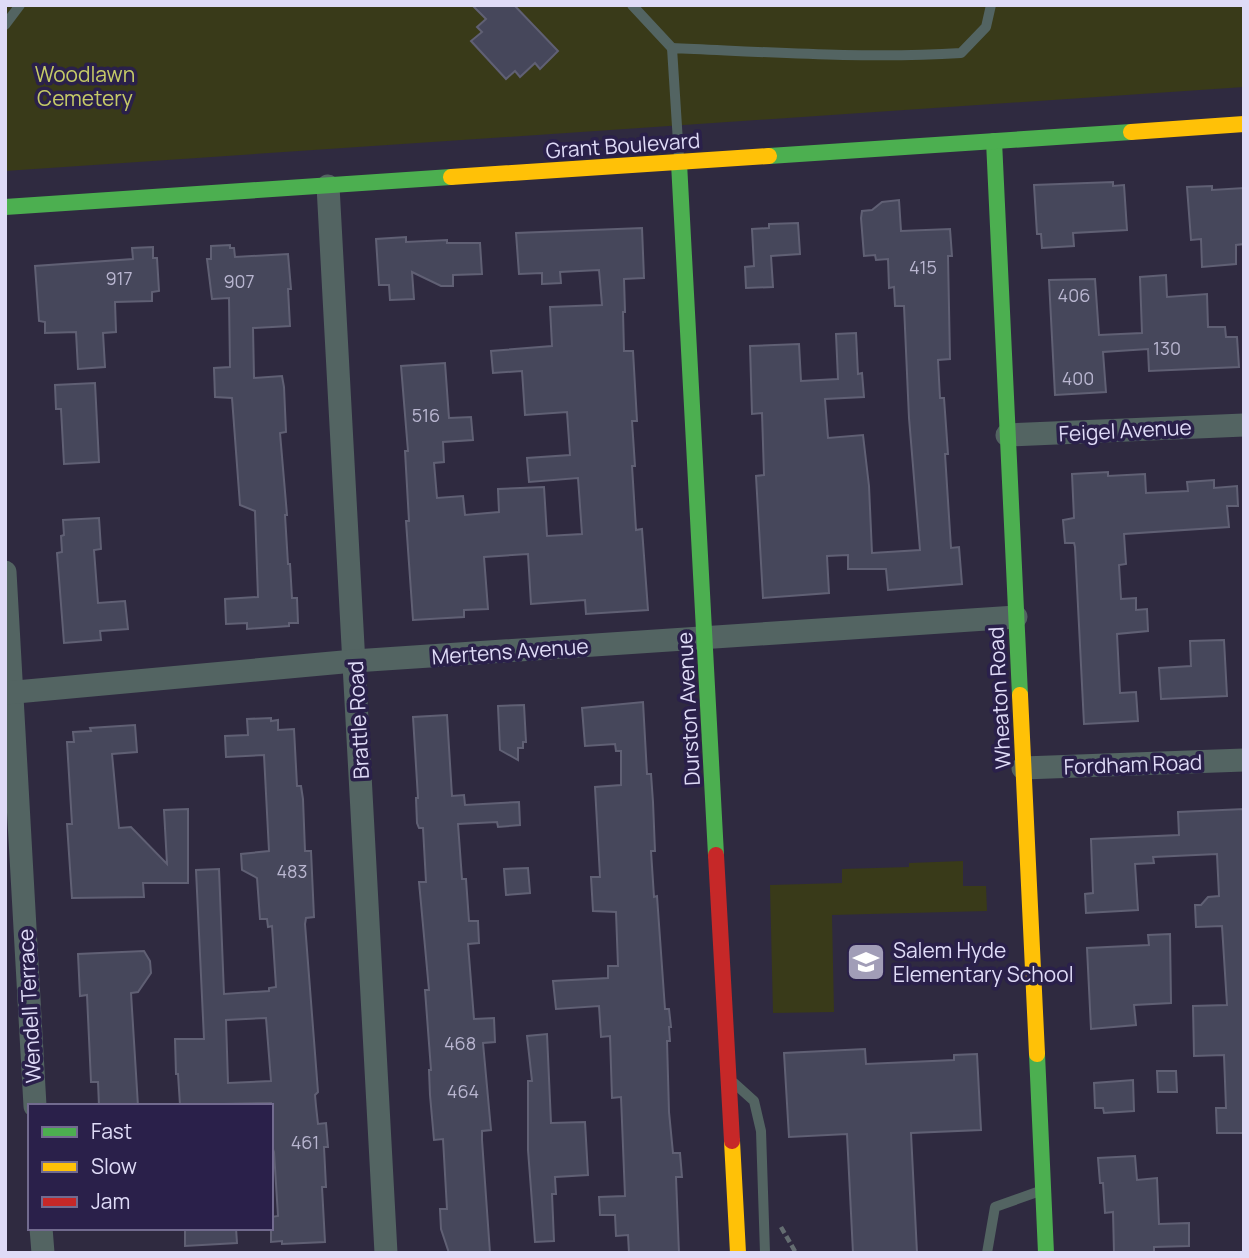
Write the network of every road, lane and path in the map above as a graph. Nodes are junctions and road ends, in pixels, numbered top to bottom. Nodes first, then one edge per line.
1 (20, 5) edge
2 (632, 5) edge
3 (991, 5) edge
4 (5, 25) edge
5 (672, 48) junction
6 (1244, 124) edge
7 (993, 141) junction
8 (679, 163) junction
9 (328, 186) junction
10 (5, 207) edge
11 (1244, 425) edge
12 (1007, 435) junction
13 (5, 572) edge
14 (1016, 617) junction
15 (705, 639) junction
16 (354, 662) junction
17 (9, 693) edge
18 (1244, 760) edge
19 (1023, 768) junction
20 (728, 1079) junction
21 (35, 1104) edge
22 (1042, 1190) junction
23 (41, 1230) edge
24 (43, 1253) edge
25 (386, 1253) edge
26 (737, 1253) edge
27 (765, 1253) edge
28 (987, 1253) edge
29 (1046, 1253) edge

1 - 4 lane
2 - 5 lane
3 - 5 lane
5 - 8 lane
6 - 7 street, Grant Boulevard
7 - 8 street, Grant Boulevard
7 - 12 street, Wheaton Road
8 - 9 street, Grant Boulevard
8 - 15 street, Durston Avenue
9 - 10 street, Grant Boulevard
9 - 16 street, Brattle Road
11 - 12 street, Feigel Avenue
12 - 14 street, Wheaton Road
13 - 17 street, Wendell Terrace
14 - 15 street, Mertens Avenue
14 - 19 street, Wheaton Road
15 - 16 street, Mertens Avenue
15 - 20 street, Durston Avenue
16 - 17 street, Mertens Avenue
16 - 25 street, Brattle Road
17 - 21 street, Wendell Terrace
18 - 19 street, Fordham Road
19 - 22 street, Wheaton Road
20 - 26 street, Durston Avenue
20 - 27 lane
22 - 28 lane
22 - 29 street, Wheaton Road
23 - 24 street

